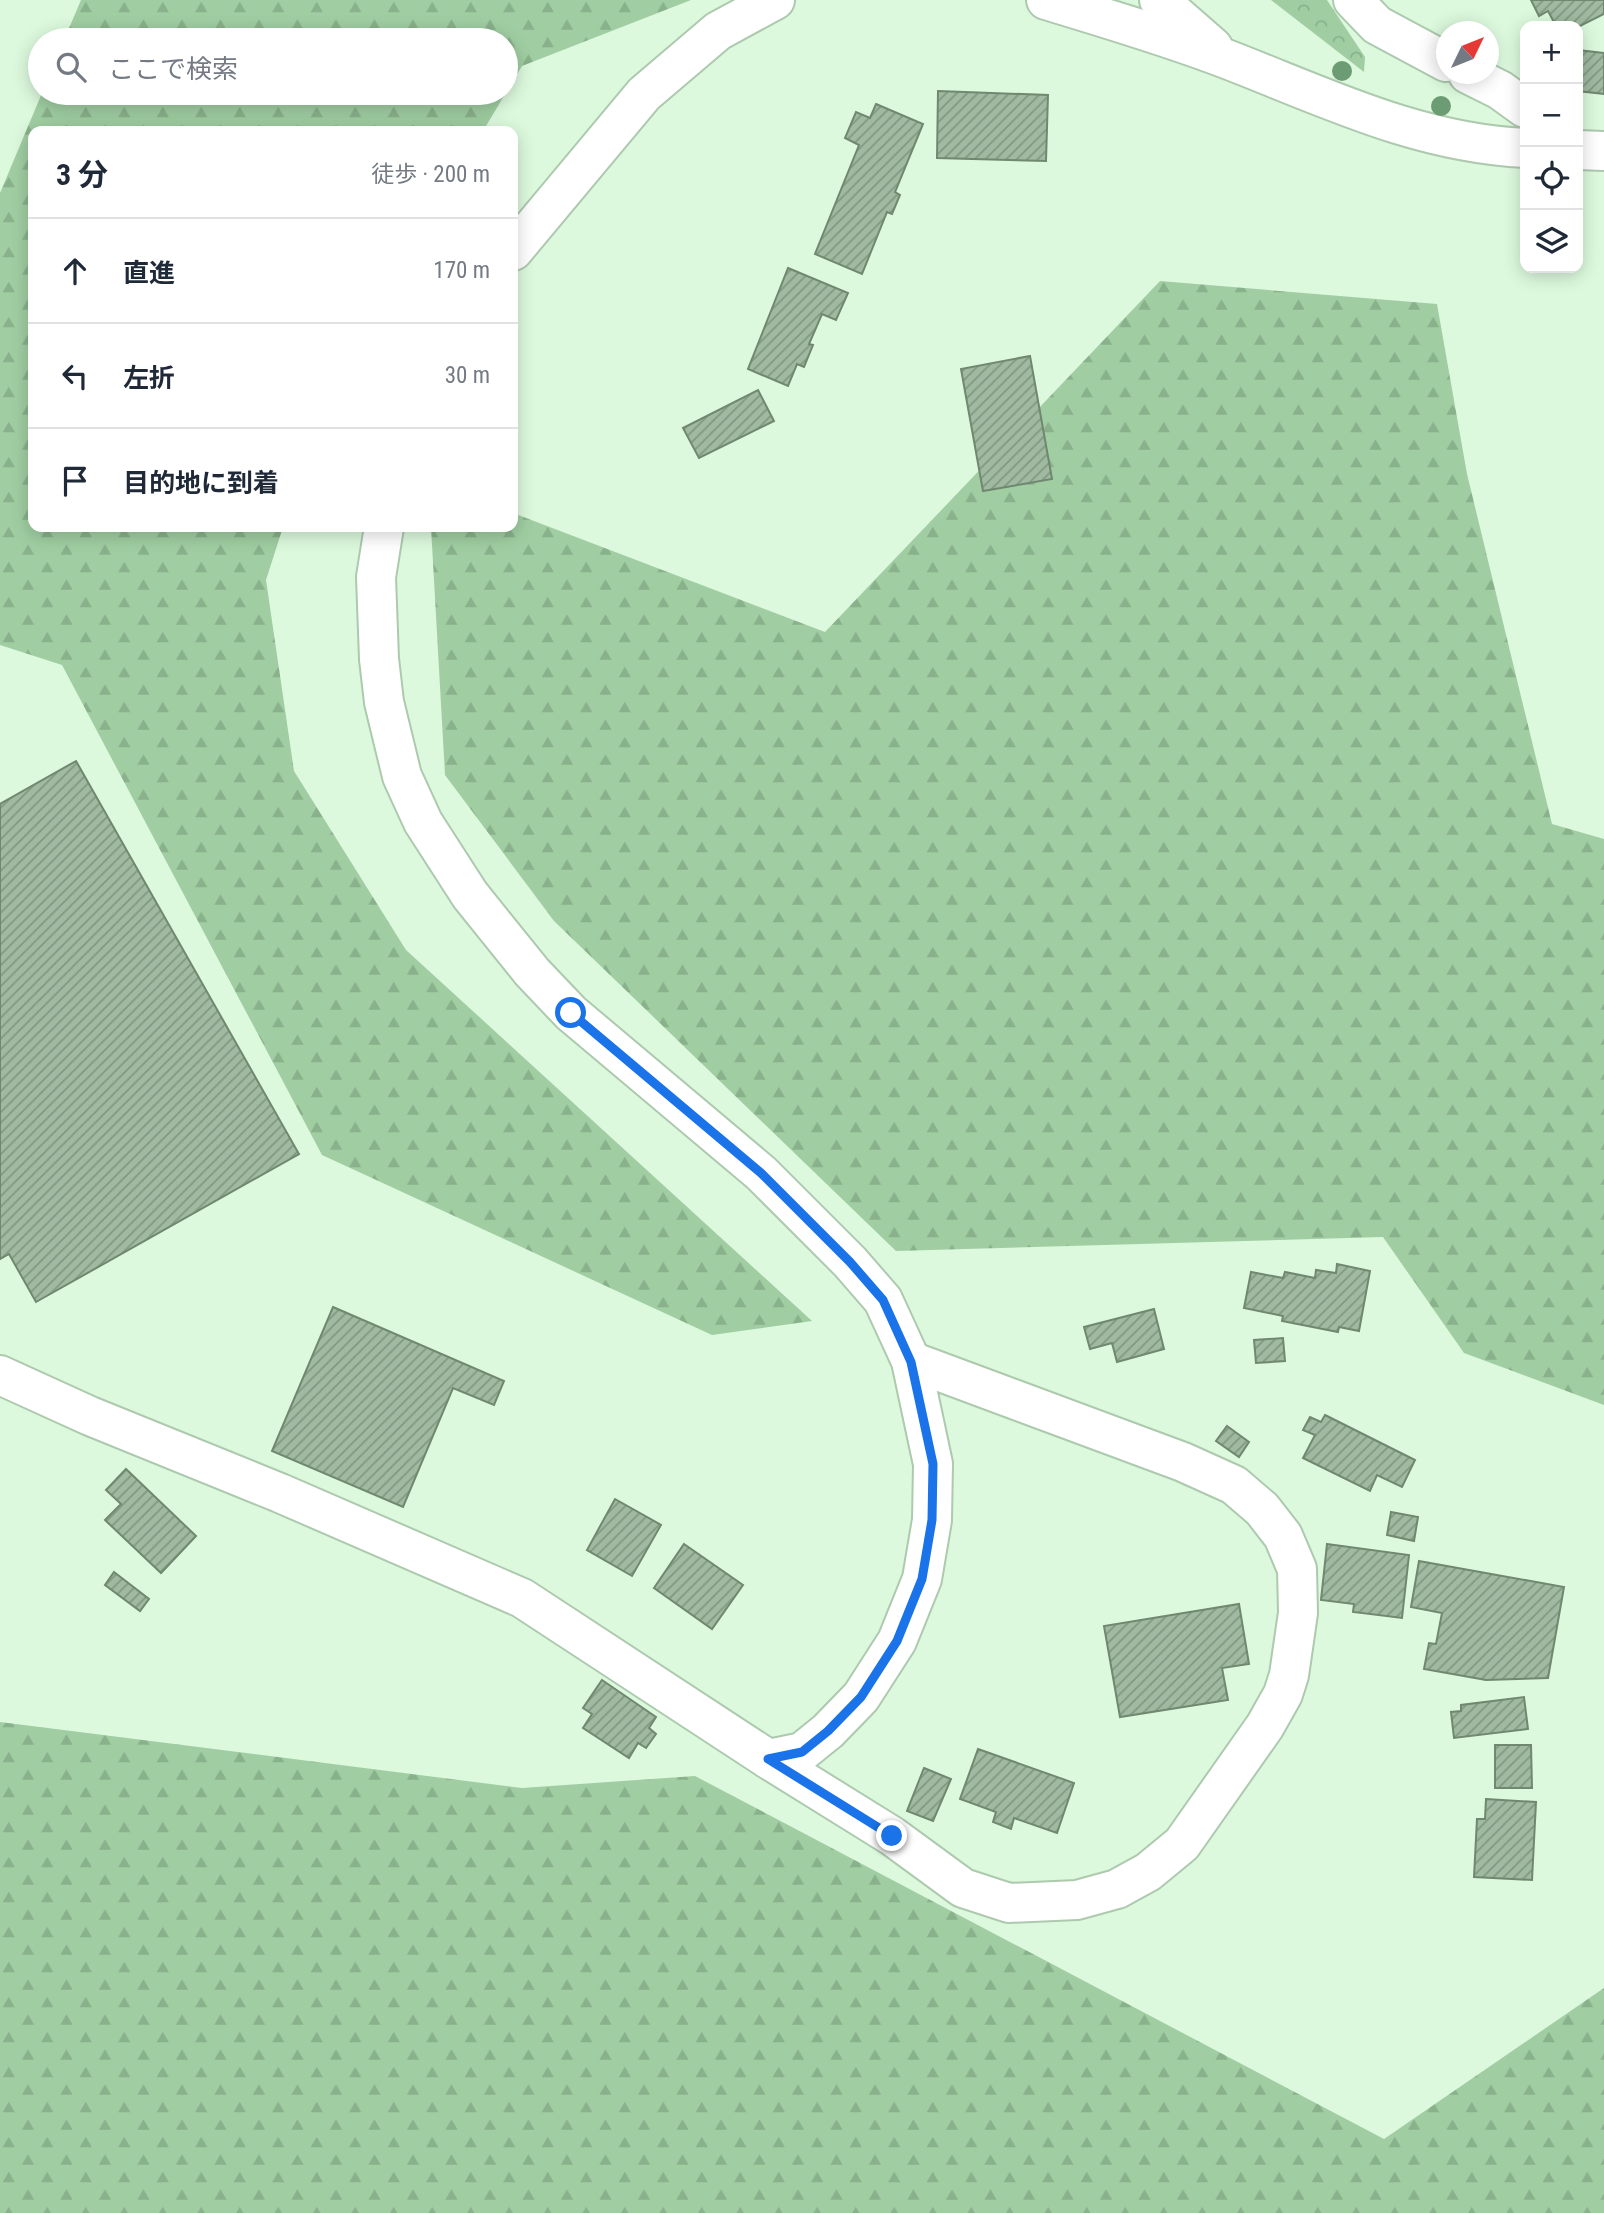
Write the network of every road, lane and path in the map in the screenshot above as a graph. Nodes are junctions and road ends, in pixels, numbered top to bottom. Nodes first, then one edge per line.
1 (775, 0) edge
2 (1046, 0) edge
3 (1159, 0) edge
4 (1353, 0) edge
5 (1436, 56) edge
6 (1228, 60) junction
7 (1488, 84) edge
8 (1520, 104) edge
9 (1520, 148) edge
10 (518, 245) edge
11 (383, 532) edge
12 (911, 1362) junction
13 (0, 1375) edge
14 (768, 1759) junction

1 - 10 street
2 - 6 street
3 - 6 street
4 - 5 street
6 - 9 street
7 - 8 street
11 - 12 street
12 - 14 street
12 - 14 street
13 - 14 street

